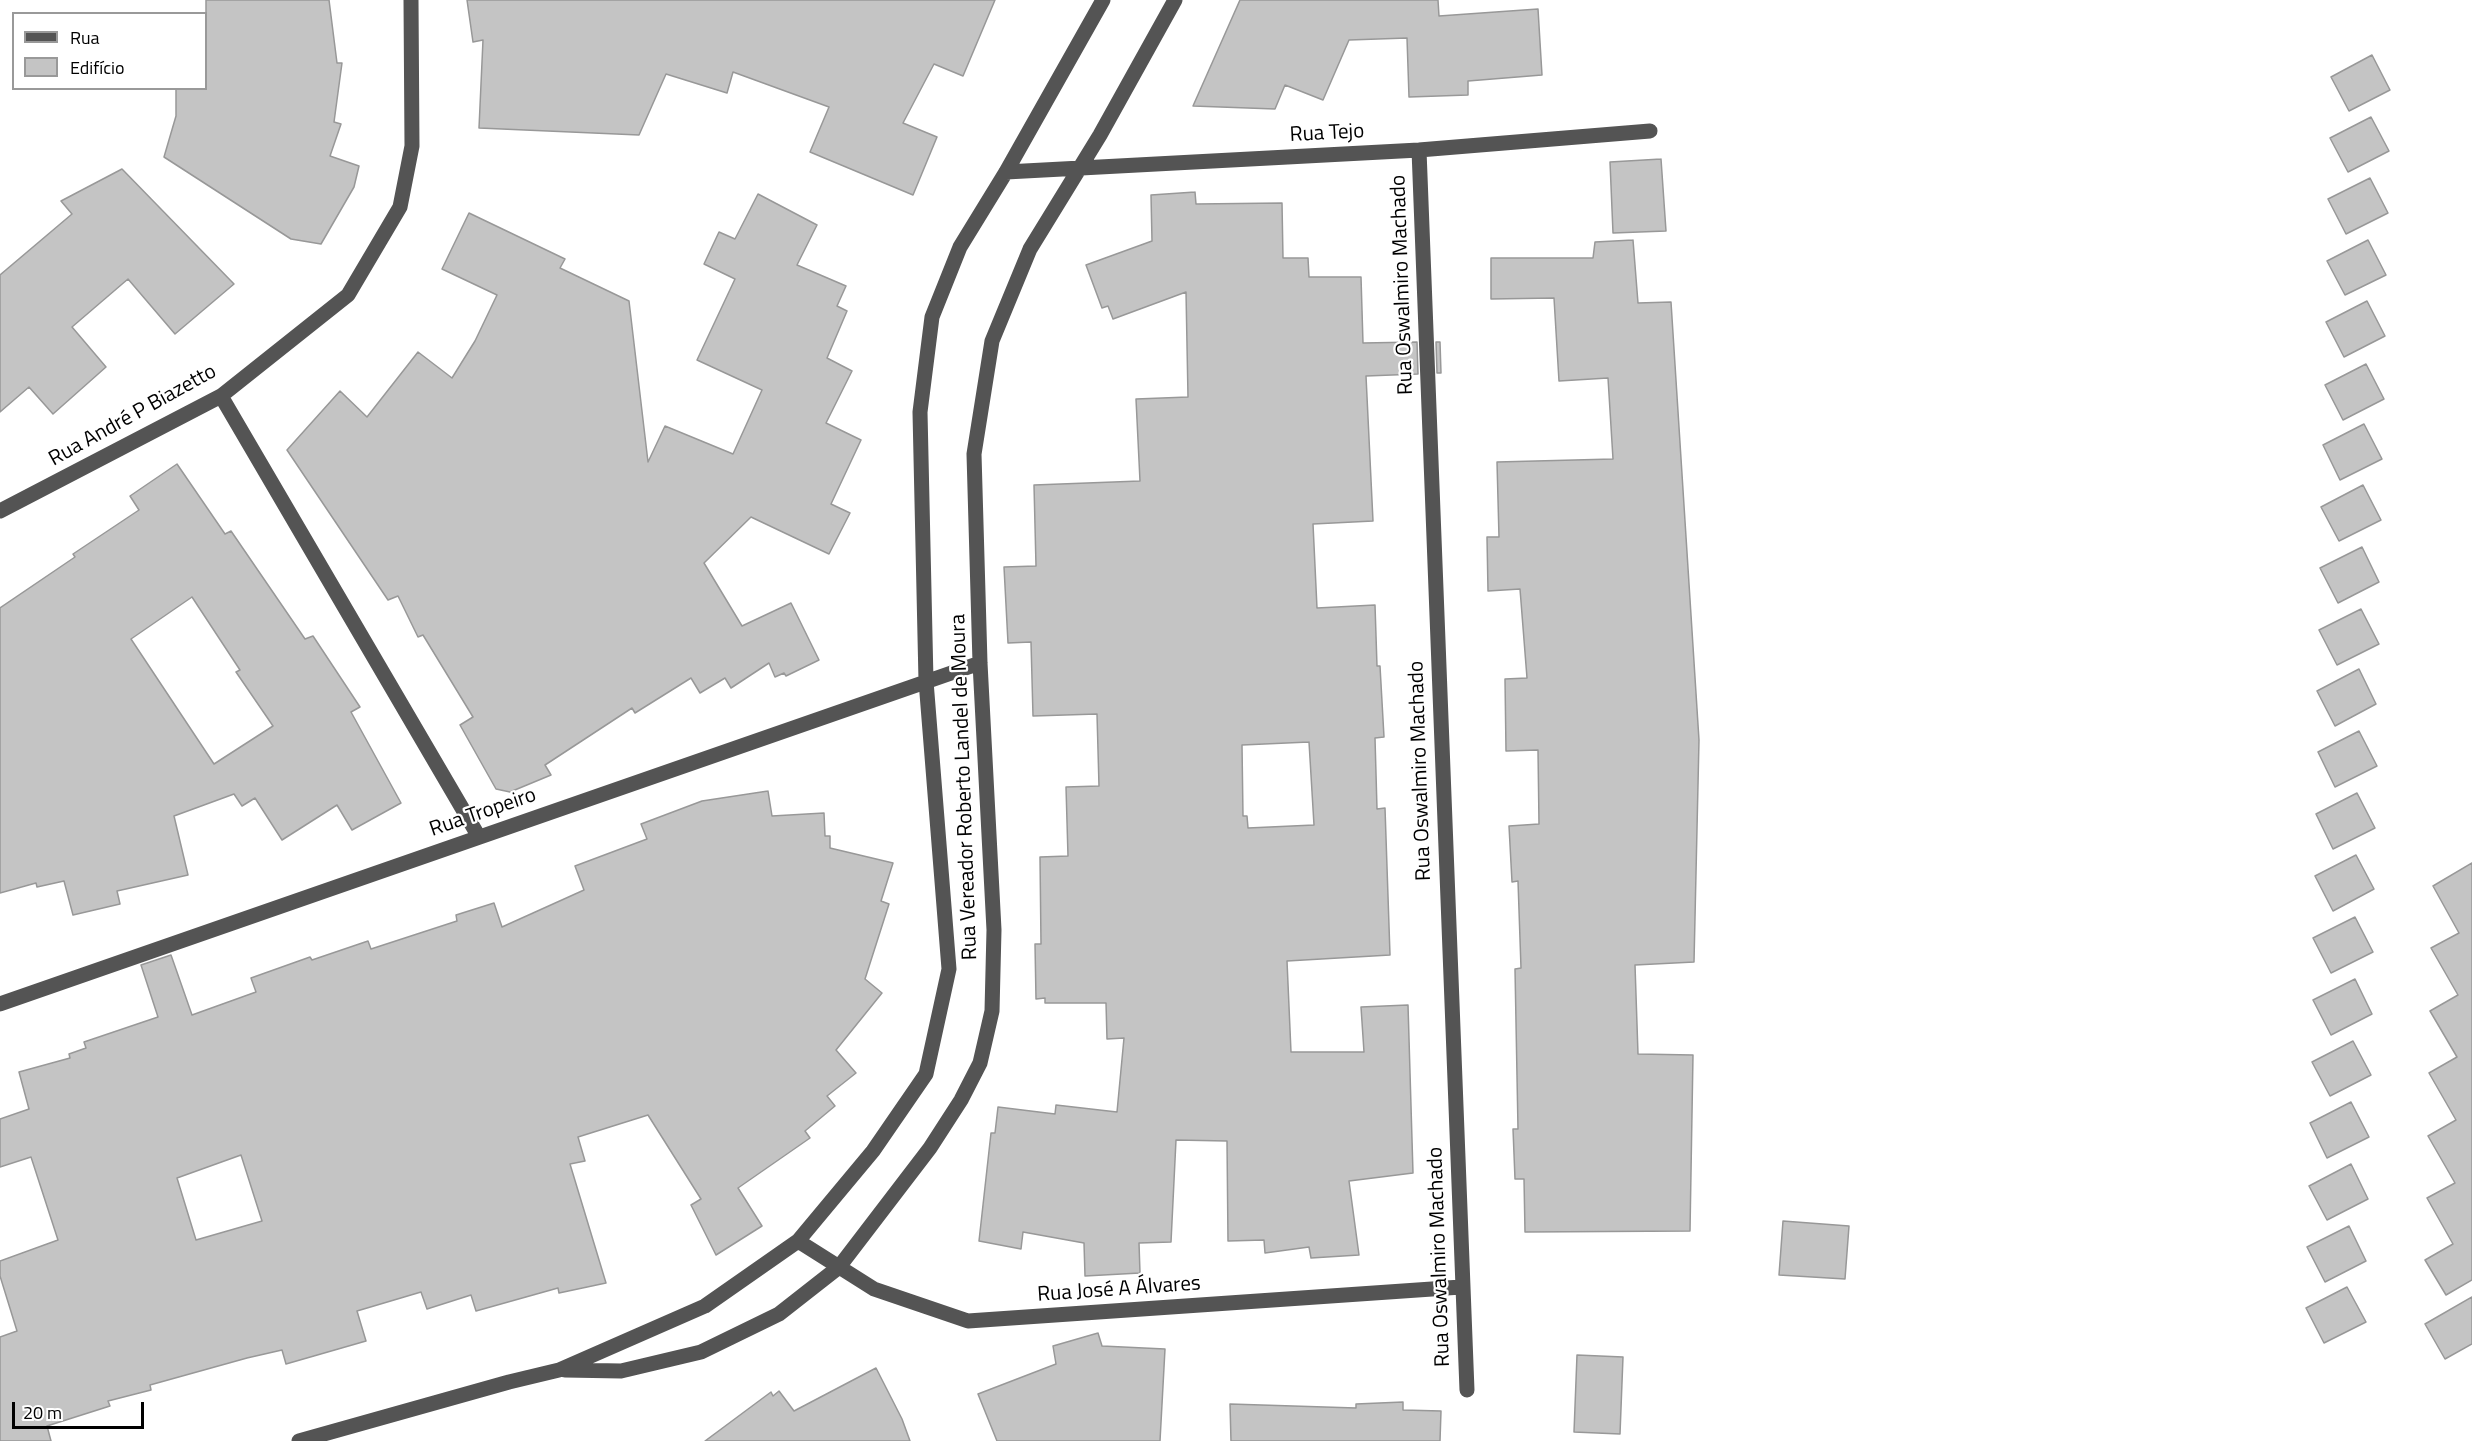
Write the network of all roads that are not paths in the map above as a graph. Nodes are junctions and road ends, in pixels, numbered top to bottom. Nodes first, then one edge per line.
1 (411, 0) edge
2 (1103, 0) edge
3 (1175, 0) edge
4 (1650, 131) dead end
5 (1419, 150) junction
6 (1080, 168) junction
7 (1006, 172) junction
8 (221, 396) junction
9 (0, 511) edge
10 (980, 663) junction
11 (926, 681) junction
12 (479, 837) junction
13 (0, 1004) edge
14 (798, 1241) junction
15 (839, 1267) junction
16 (1461, 1287) junction
17 (559, 1370) junction
18 (1467, 1390) dead end
19 (299, 1441) edge

1 - 8 street, Rua André P Biazetto
2 - 7 street, Rua Vereador Roberto Landel de Moura
3 - 6 street, Rua Vereador Roberto Landel de Moura
4 - 5 street, Rua Tejo
5 - 6 street, Rua Tejo
5 - 16 street, Rua Oswalmiro Machado
6 - 7 street, Rua Tejo
6 - 10 street, Rua Vereador Roberto Landel de Moura
7 - 11 street, Rua Vereador Roberto Landel de Moura
8 - 9 street, Rua André P Biazetto
8 - 12 street
10 - 11 street, Rua Tropeiro
10 - 15 street, Rua Vereador Roberto Landel de Moura
11 - 12 street, Rua Tropeiro
11 - 14 street, Rua Vereador Roberto Landel de Moura
12 - 13 street, Rua Tropeiro
14 - 15 street, Rua José A Álvares
14 - 17 street, Rua Vereador Roberto Landel de Moura
15 - 16 street, Rua José A Álvares
15 - 17 street, Rua Vereador Roberto Landel de Moura
16 - 18 street, Rua Oswalmiro Machado
17 - 19 street, Rua Vereador Roberto Landel de Moura

